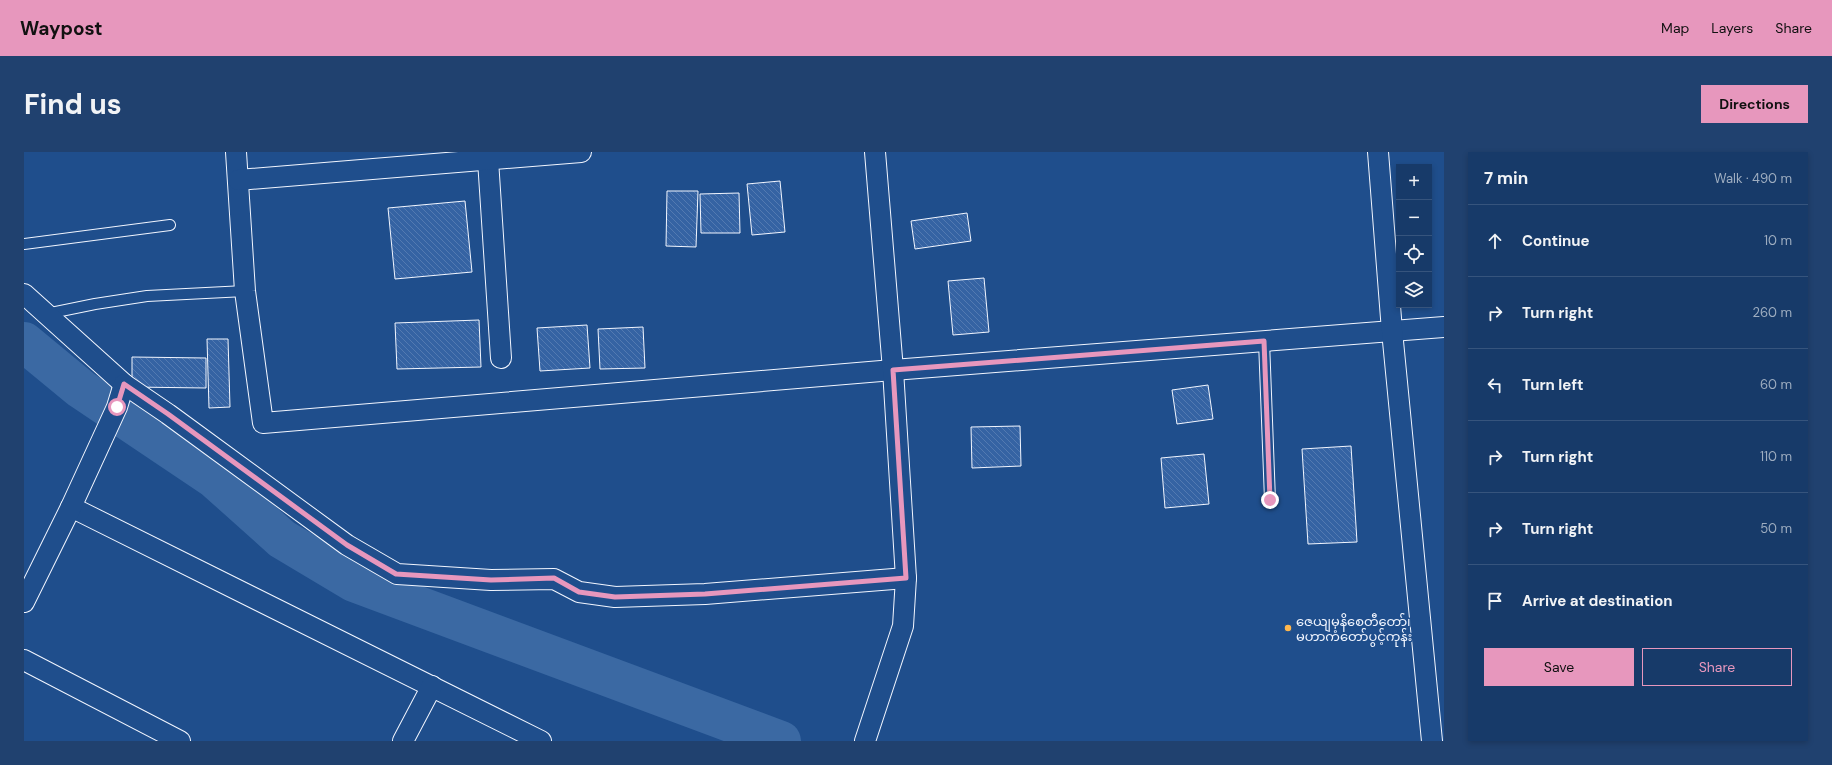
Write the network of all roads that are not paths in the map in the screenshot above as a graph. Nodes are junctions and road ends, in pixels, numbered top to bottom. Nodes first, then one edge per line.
1 (236, 152) edge
2 (581, 152) edge
3 (875, 152) edge
4 (1378, 152) edge
5 (488, 160) junction
6 (238, 180) junction
7 (170, 226) dead end
8 (24, 244) edge
9 (245, 291) junction
10 (24, 294) edge
11 (46, 314) junction
12 (1444, 327) edge
13 (1392, 331) junction
14 (1264, 341) junction
15 (501, 358) dead end
16 (893, 370) junction
17 (124, 384) junction
18 (1270, 500) dead end
19 (71, 507) junction
20 (906, 578) junction
21 (24, 602) edge
22 (24, 660) edge
23 (432, 686) junction
24 (866, 739) edge
25 (180, 741) edge
26 (403, 741) edge
27 (541, 741) edge
28 (1432, 741) edge

1 - 6 street
2 - 5 street
3 - 16 street
4 - 13 street
5 - 6 street
5 - 15 street
6 - 9 street
7 - 8 lane
9 - 11 lane
9 - 16 street
10 - 11 street
11 - 17 street
12 - 13 street
13 - 14 street
13 - 28 street
14 - 16 street
14 - 18 lane
16 - 20 street
17 - 19 street
17 - 20 street
19 - 21 street
19 - 23 street
20 - 24 street
22 - 25 street
23 - 26 street
23 - 27 street

